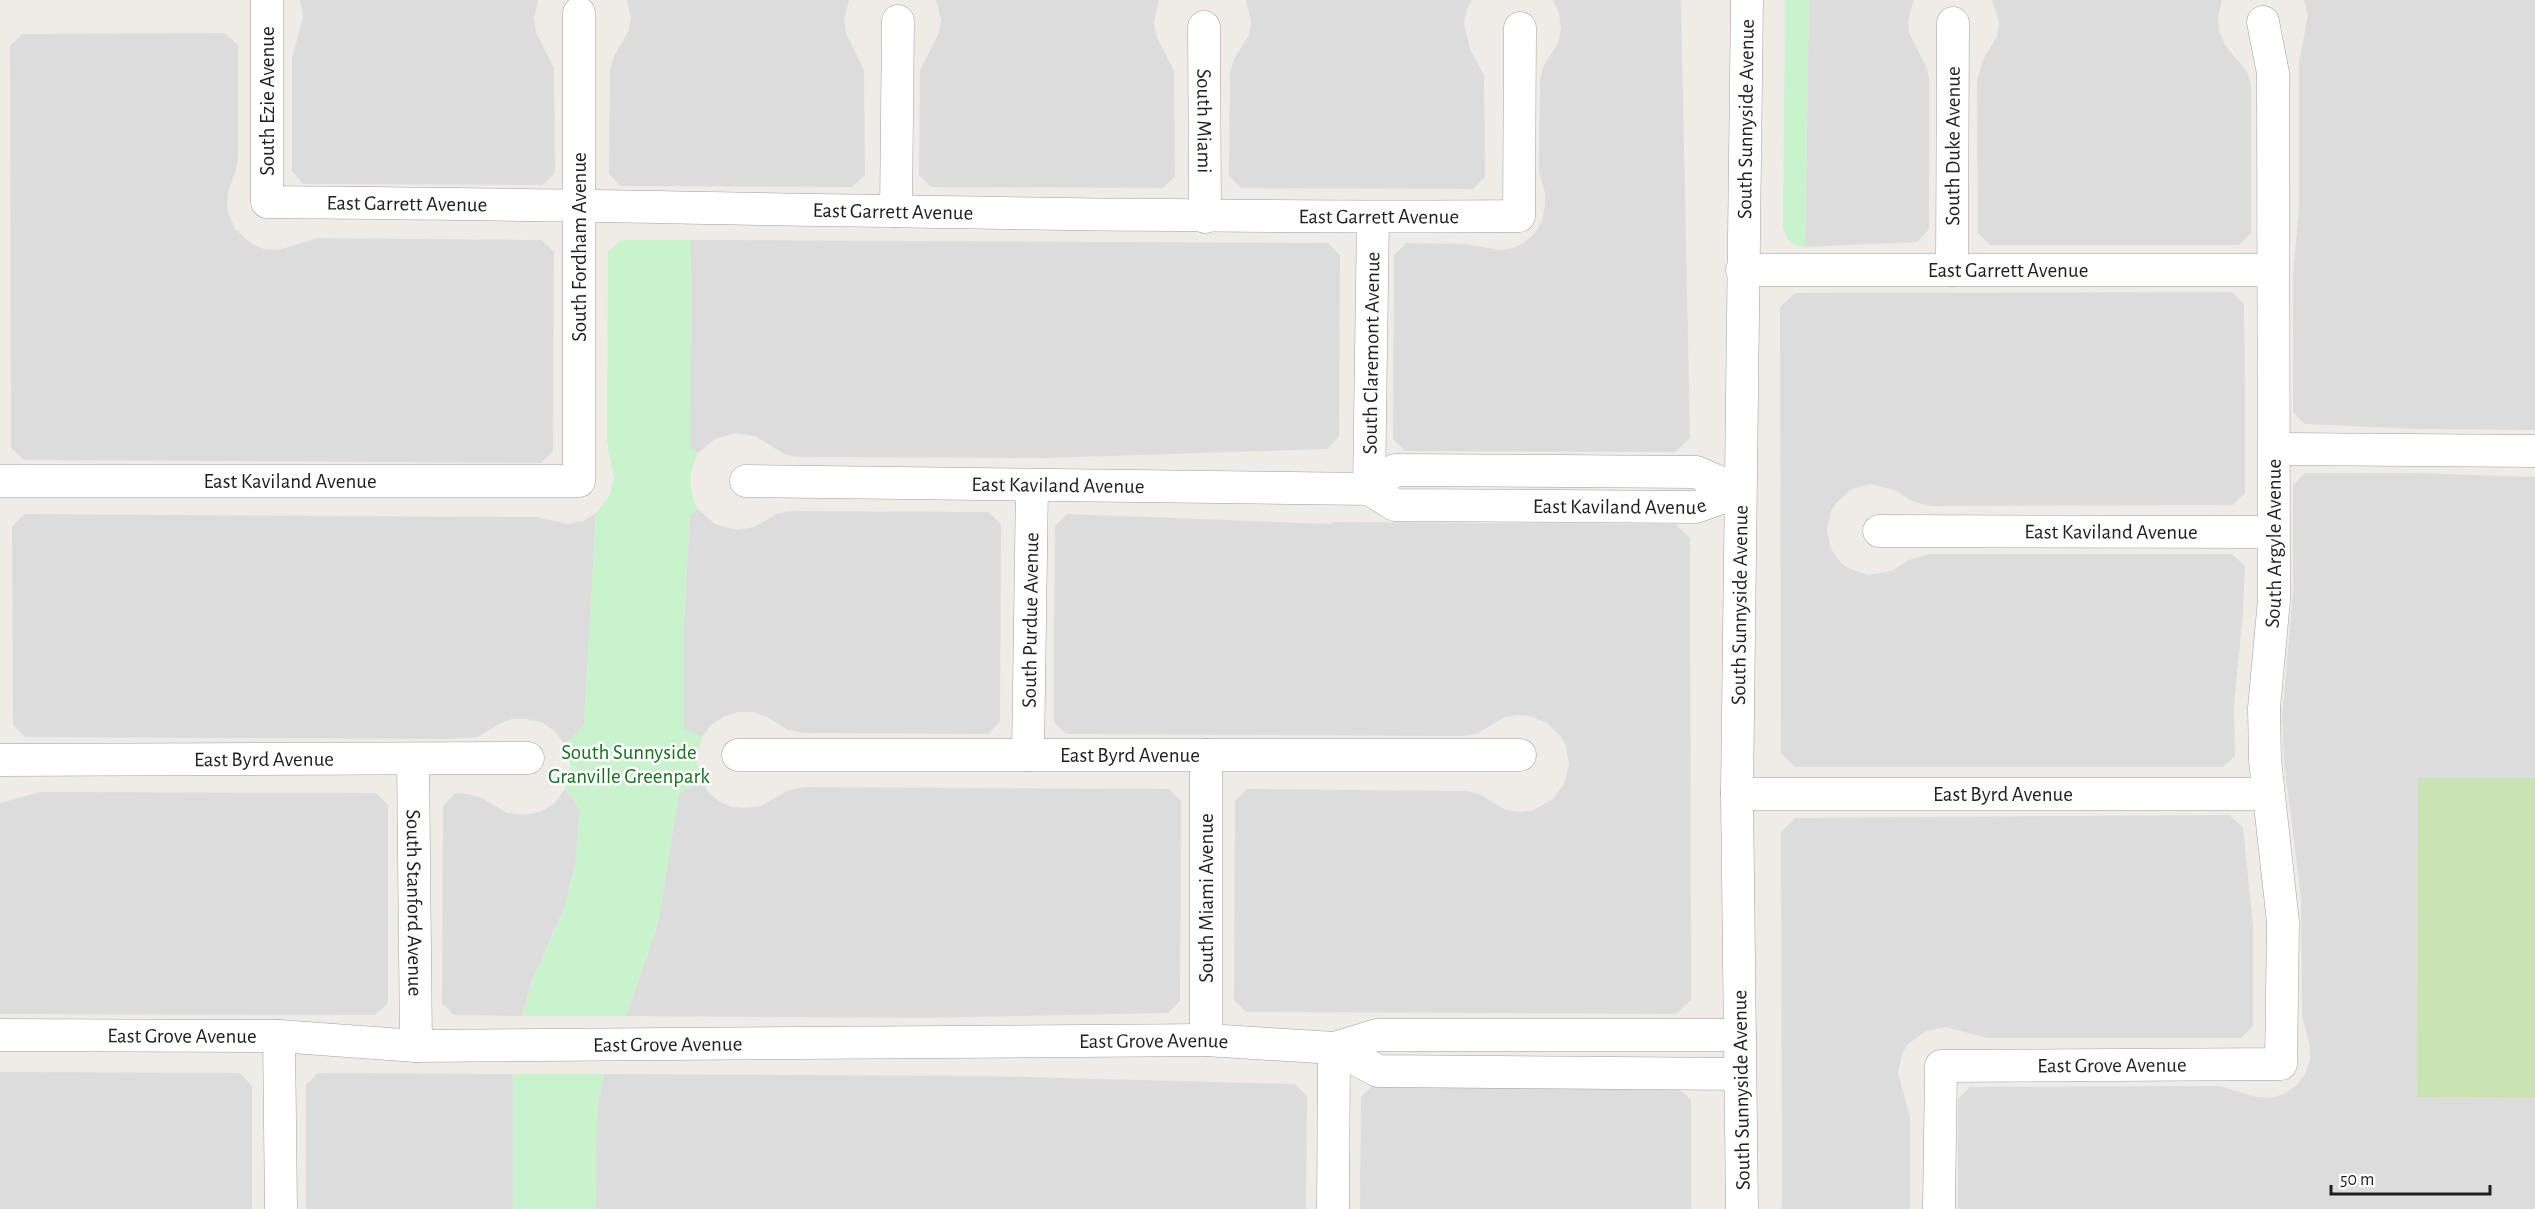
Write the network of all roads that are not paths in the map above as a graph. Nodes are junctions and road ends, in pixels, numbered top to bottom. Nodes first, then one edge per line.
1 (267, 0) edge
2 (1747, 0) edge
3 (579, 13) dead end
4 (898, 21) dead end
5 (2263, 21) dead end
6 (1953, 23) dead end
7 (1204, 27) dead end
8 (1520, 28) dead end
9 (267, 202) joint
10 (579, 204) junction
11 (896, 211) junction
12 (1205, 217) junction
13 (1373, 217) junction
14 (1742, 270) junction
15 (1952, 270) junction
16 (2272, 270) junction
17 (2274, 449) junction
18 (2535, 451) edge
19 (0, 481) edge
20 (579, 481) joint
21 (746, 481) dead end
22 (1032, 486) junction
23 (1369, 489) junction
24 (1740, 491) junction
25 (1879, 531) dead end
26 (2273, 532) junction
27 (738, 755) dead end
28 (1028, 755) junction
29 (1206, 755) junction
30 (1520, 755) dead end
31 (528, 758) dead end
32 (413, 759) junction
33 (0, 760) edge
34 (1737, 794) junction
35 (2268, 794) junction
36 (0, 1035) edge
37 (1740, 1035) junction
38 (279, 1036) junction
39 (1206, 1040) junction
40 (416, 1046) junction
41 (1334, 1048) junction
42 (2281, 1064) joint
43 (1740, 1074) junction
44 (281, 1209) edge
45 (1333, 1209) edge
46 (1742, 1209) edge
47 (1939, 1209) edge

1 - 9 street, South Ezie Avenue
2 - 14 street, South Sunnyside Avenue
3 - 10 street, South Fordham Avenue
4 - 11 street
5 - 16 street, South Argyle Avenue
6 - 15 street, South Duke Avenue
7 - 12 street, South Miami
8 - 13 street, East Garrett Avenue
9 - 10 street, East Garrett Avenue
10 - 11 street, East Garrett Avenue
10 - 20 street, South Fordham Avenue
11 - 12 street, East Garrett Avenue
12 - 13 street, East Garrett Avenue
13 - 23 street, South Claremont Avenue
14 - 15 street, East Garrett Avenue
14 - 24 street, South Sunnyside Avenue
15 - 16 street, East Garrett Avenue
16 - 17 street, South Argyle Avenue
17 - 18 street
17 - 26 street, South Argyle Avenue
19 - 20 street, East Kaviland Avenue
21 - 22 street, East Kaviland Avenue
22 - 23 street, East Kaviland Avenue
22 - 28 street, South Purdue Avenue
23 - 24 street, East Kaviland Avenue
24 - 34 street, South Sunnyside Avenue
25 - 26 street, East Kaviland Avenue
26 - 35 street, South Argyle Avenue
27 - 28 street, East Byrd Avenue
28 - 29 street, East Byrd Avenue
29 - 30 street, East Byrd Avenue
29 - 39 street, South Miami Avenue
31 - 32 street, East Byrd Avenue
32 - 33 street, East Byrd Avenue
32 - 40 street, South Stanford Avenue
34 - 35 street, East Byrd Avenue
34 - 37 street, South Sunnyside Avenue
35 - 42 street, South Argyle Avenue
36 - 38 street, East Grove Avenue
37 - 41 street, East Grove Avenue
37 - 43 street, South Sunnyside Avenue
38 - 40 street, East Grove Avenue
38 - 44 street
39 - 40 street, East Grove Avenue
39 - 41 street, East Grove Avenue
41 - 43 street, East Grove Avenue
41 - 45 street
42 - 47 street, East Grove Avenue
43 - 46 street, South Sunnyside Avenue

